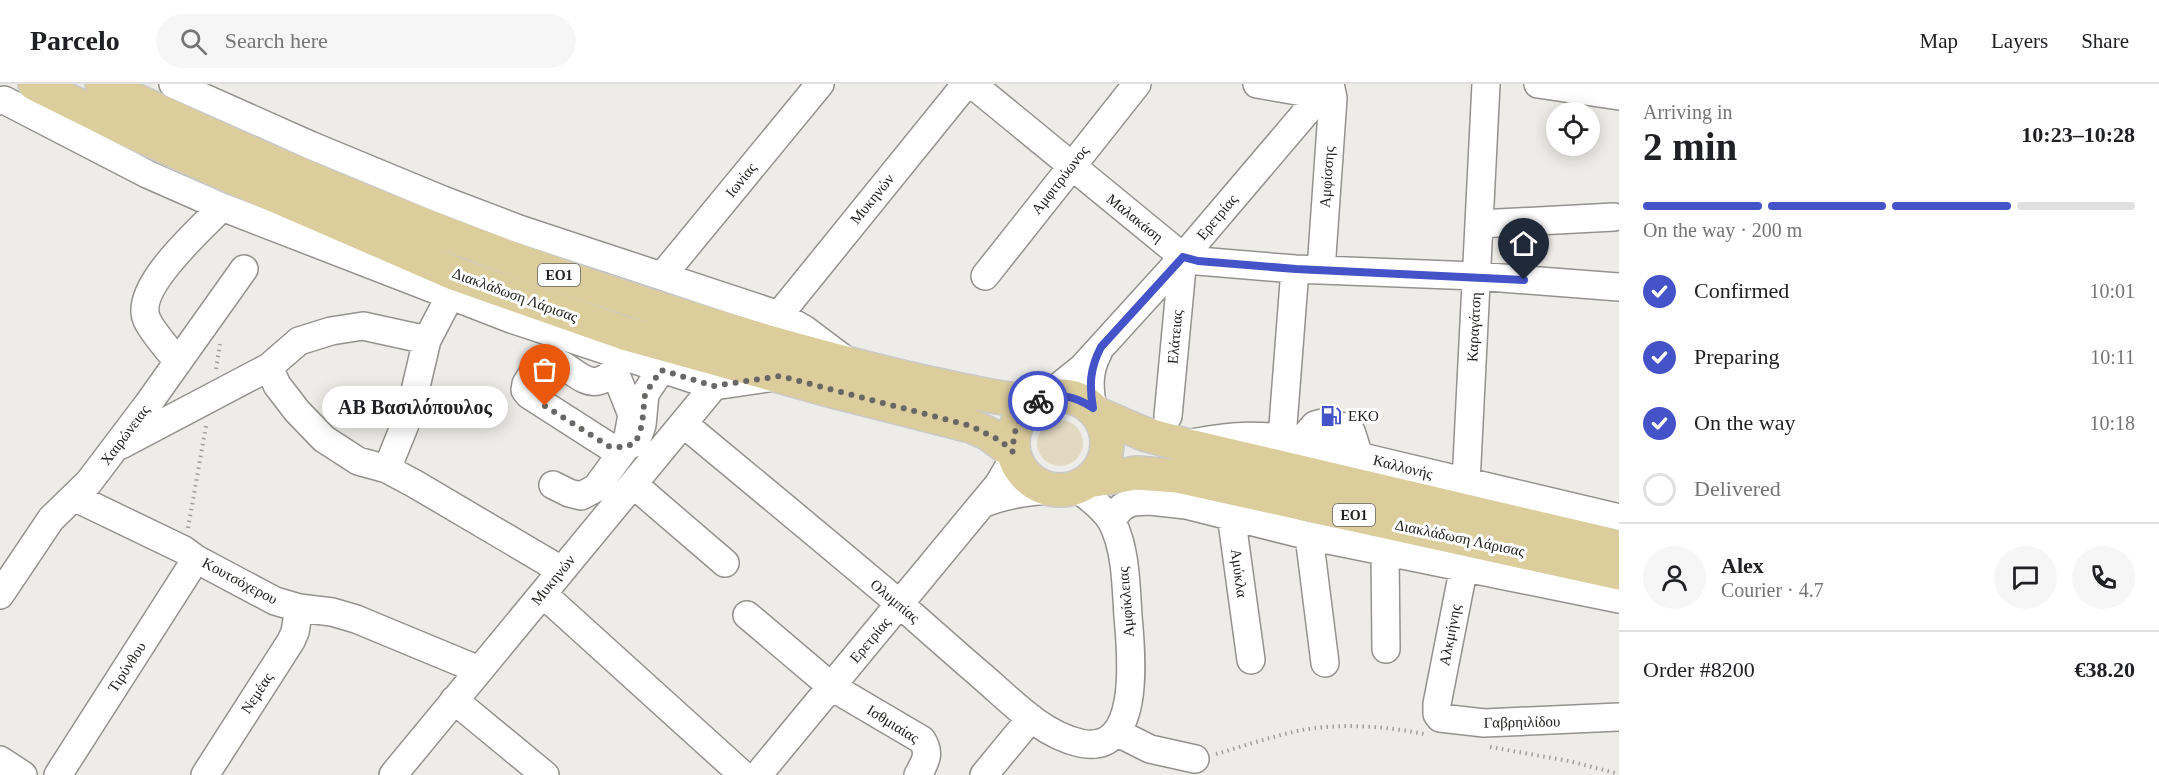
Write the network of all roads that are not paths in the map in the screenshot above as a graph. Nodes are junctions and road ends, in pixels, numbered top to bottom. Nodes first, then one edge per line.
1 (35, 84) edge
2 (102, 84) edge
3 (173, 84) edge
4 (820, 84) edge
5 (966, 84) edge
6 (972, 84) edge
7 (1137, 84) edge
8 (1257, 84) edge
9 (1330, 84) edge
10 (1486, 84) edge
11 (1538, 84) edge
12 (1619, 96) edge
13 (1, 101) edge
14 (1071, 166) junction
15 (222, 207) junction
16 (1614, 218) dead end
17 (1479, 224) junction
18 (1183, 257) junction
19 (244, 269) dead end
20 (1308, 269) junction
21 (662, 276) junction
22 (985, 276) dead end
23 (1476, 276) junction
24 (1619, 287) edge
25 (450, 296) junction
26 (779, 315) junction
27 (427, 340) junction
28 (1101, 347) junction
29 (178, 362) junction
30 (618, 364) junction
31 (853, 366) junction
32 (269, 367) junction
33 (661, 370) junction
34 (780, 376) junction
35 (714, 386) junction
36 (1041, 399) junction
37 (1095, 411) junction
38 (1168, 416) dead end
39 (684, 424) junction
40 (1291, 440) junction
41 (1185, 445) junction
42 (626, 447) junction
43 (115, 448) junction
44 (1014, 454) junction
45 (387, 469) junction
46 (1466, 483) junction
47 (553, 484) dead end
48 (633, 484) junction
49 (1073, 486) junction
50 (76, 498) junction
51 (1229, 501) junction
52 (982, 504) junction
53 (1111, 520) junction
54 (1502, 520) junction
55 (1619, 520) edge
56 (1309, 536) junction
57 (1385, 551) junction
58 (196, 558) junction
59 (725, 563) dead end
60 (1464, 566) junction
61 (561, 570) junction
62 (1619, 573) edge
63 (1619, 584) edge
64 (1579, 590) junction
65 (543, 594) junction
66 (0, 596) edge
67 (1619, 599) edge
68 (900, 604) junction
69 (299, 608) junction
70 (747, 615) dead end
71 (1386, 649) dead end
72 (1251, 660) dead end
73 (1325, 663) dead end
74 (479, 670) junction
75 (832, 687) junction
76 (454, 700) junction
77 (1437, 704) joint
78 (1619, 717) edge
79 (1031, 718) junction
80 (1116, 732) junction
81 (1196, 759) road end
82 (58, 775) edge
83 (205, 775) edge
84 (393, 775) edge
85 (545, 775) edge
86 (743, 775) edge
87 (758, 775) edge
88 (918, 775) edge
89 (984, 775) edge

1 - 34 main road, Διακλάδωση Λάρισας / ΕΟ1
2 - 31 main road, ΕΟ1
3 - 21 street
4 - 21 street, Ιωνίας
5 - 26 street, Μυκηνών
6 - 14 street, Μαλακάση
7 - 14 street, Αμφιτρύωνος
8 - 9 street
9 - 18 street, Ερετρίας
9 - 20 street, Αμφίσσης
10 - 17 street, Καραγάτση
11 - 12 street
13 - 15 street
14 - 18 street, Μαλακάση
14 - 22 street, Αμφιτρύωνος
15 - 25 street
15 - 29 street
16 - 17 street
17 - 23 street, Καραγάτση
18 - 20 street, Μαλακάση
18 - 28 street, Ερετρίας
18 - 38 street, Ελάτειας
19 - 29 street, Χαιρώνειας
20 - 23 street, Μαλακάση
20 - 40 street, Αμφίσσης
21 - 26 street
23 - 24 street, Μαλακάση
23 - 46 street, Καραγάτση
25 - 27 street
25 - 30 street
26 - 31 street
27 - 32 street
27 - 45 street
28 - 36 street, Ερετρίας
28 - 37 street, Ερετρίας
29 - 43 street, Χαιρώνειας
30 - 33 street
30 - 42 street
30 - 42 street
31 - 36 main road, ΕΟ1
32 - 43 street
32 - 45 street
33 - 35 street
33 - 42 street
34 - 35 street
34 - 44 main road, Διακλάδωση Λάρισας / ΕΟ1
35 - 39 street, Μυκηνών
36 - 37 main road, ΕΟ1
36 - 44 main road
37 - 41 main road, Διακλάδωση Λάρισας / ΕΟ1
37 - 49 main road
39 - 48 street, Μυκηνών
39 - 68 street, Ολυμπίας
40 - 41 street, Καλλoνής
40 - 46 street, Καλλoνής
41 - 54 main road, Διακλάδωση Λάρισας / ΕΟ1
42 - 47 street
43 - 50 street, Χαιρώνειας
44 - 49 main road, ΕΟ1
44 - 52 street, Ερετρίας
45 - 61 street
46 - 54 street
46 - 55 street, Καλλoνής
48 - 59 street
48 - 61 street, Μυκηνών
49 - 51 main road, Διακλάδωση Λάρισας / ΕΟ1
49 - 52 street
49 - 53 street, Αμφίκλειας
50 - 58 street, Κουτσόχερου
50 - 66 street, Χαιρώνειας
51 - 53 street
51 - 56 street
51 - 62 main road, Διακλάδωση Λάρισας / ΕΟ1
51 - 72 street, Αμύκλα
52 - 68 street, Ερετρίας
53 - 80 street, Αμφίκλειας
54 - 55 main road, Διακλάδωση Λάρισας / ΕΟ1
56 - 57 street
56 - 73 street
57 - 60 street
57 - 71 street
58 - 69 street, Κουτσόχερου
58 - 82 street, Τιρύνθου
60 - 64 street
60 - 77 street, Αλκμήνης
61 - 65 street, Μυκηνών
63 - 64 street
64 - 67 street
65 - 74 street, Μυκηνών
65 - 86 street
68 - 75 street, Ερετρίας
68 - 79 street, Ολυμπίας
69 - 74 street, Κουτσόχερου
69 - 83 street, Νεμέας
70 - 75 street, Ισθμιαίας
74 - 76 street, Μυκηνών
75 - 87 street, Ερετρίας
75 - 88 street, Ισθμιαίας
76 - 84 street, Μυκηνών
76 - 85 street
77 - 78 street, Γαβρηιλίδου
79 - 80 street, Ολυμπίας
79 - 89 street
80 - 81 street

